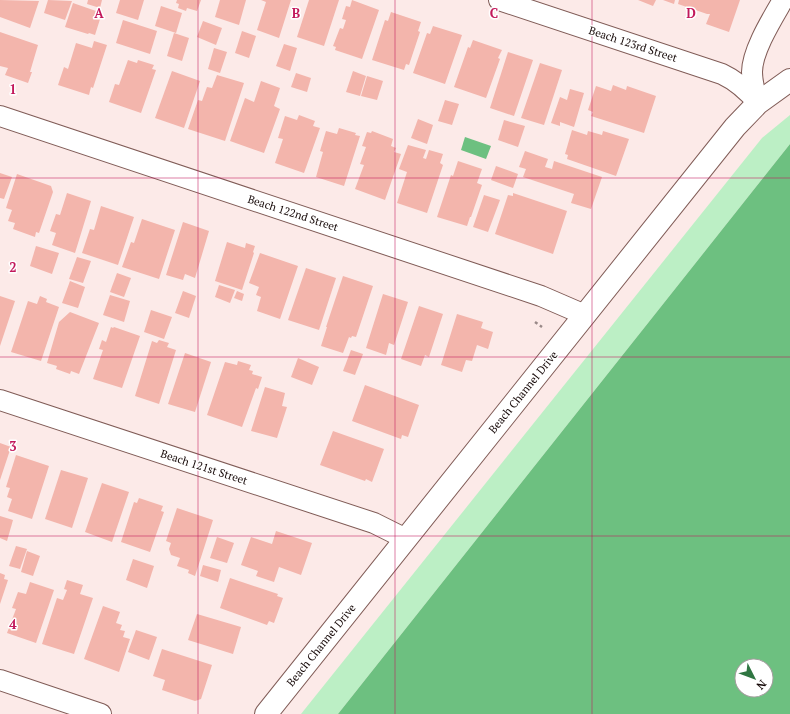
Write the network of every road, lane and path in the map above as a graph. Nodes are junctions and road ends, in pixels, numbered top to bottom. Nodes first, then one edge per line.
1 (499, 0) edge
2 (783, 0) edge
3 (790, 80) edge
4 (758, 103) junction
5 (0, 116) edge
6 (585, 315) junction
7 (535, 322) dead end
8 (542, 327) dead end
9 (0, 400) edge
10 (406, 540) junction
11 (0, 680) edge
12 (101, 714) edge
13 (266, 714) edge

1 - 4 street, Beach 123rd Street
2 - 4 street
3 - 4 main road, Beach Channel Drive
4 - 6 main road, Beach Channel Drive
5 - 6 street, Beach 122nd Street
6 - 10 main road, Beach Channel Drive
7 - 8 path
9 - 10 street, Beach 121st Street
10 - 13 main road, Beach Channel Drive
11 - 12 street

